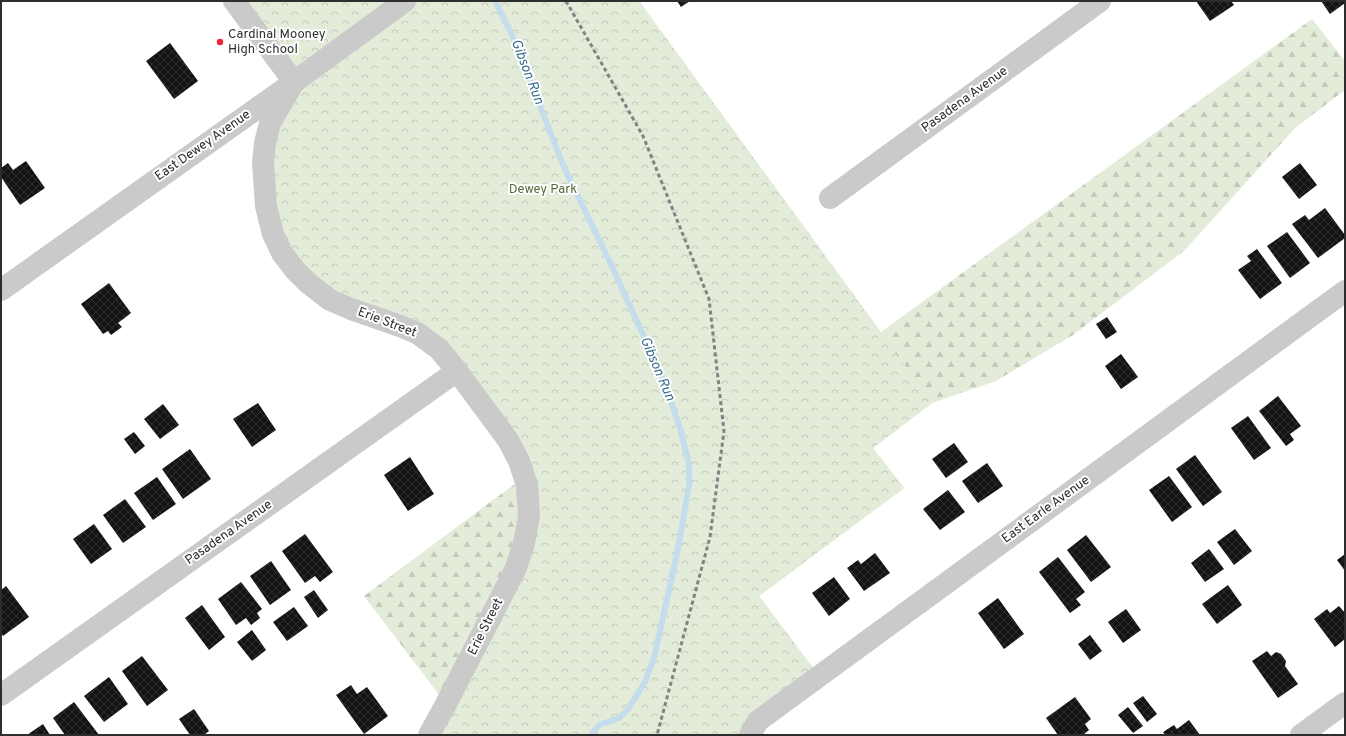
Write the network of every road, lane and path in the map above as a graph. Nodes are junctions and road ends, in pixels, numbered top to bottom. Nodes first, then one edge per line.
1 (234, 1) edge
2 (405, 1) edge
3 (1100, 1) edge
4 (294, 82) junction
5 (830, 198) dead end
6 (1, 290) edge
7 (1345, 291) edge
8 (457, 371) junction
9 (1, 695) edge
10 (1345, 702) edge
11 (750, 734) edge
12 (429, 735) edge
13 (1301, 735) edge

1 - 4 street
2 - 4 street, East Dewey Avenue
3 - 5 street, Pasadena Avenue
4 - 6 street, East Dewey Avenue
4 - 8 street, Erie Street
7 - 11 street, East Earle Avenue
8 - 9 street, Pasadena Avenue
8 - 12 street, Erie Street
10 - 13 street

